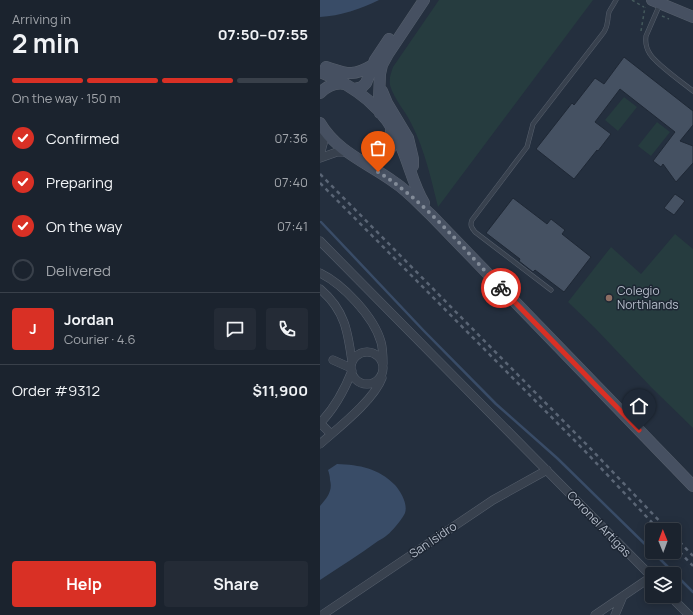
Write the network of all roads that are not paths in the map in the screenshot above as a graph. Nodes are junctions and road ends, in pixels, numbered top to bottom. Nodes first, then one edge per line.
1 (415, 0) edge
2 (424, 0) edge
3 (616, 0) edge
4 (656, 2) edge
5 (693, 17) edge
6 (320, 65) edge
7 (373, 65) junction
8 (320, 72) edge
9 (380, 84) junction
10 (351, 87) junction
11 (693, 91) edge
12 (320, 93) edge
13 (380, 113) junction
14 (322, 125) edge
15 (390, 126) junction
16 (346, 152) junction
17 (320, 157) edge
18 (359, 160) junction
19 (413, 179) junction
20 (431, 215) junction
21 (320, 241) edge
22 (320, 273) edge
23 (320, 289) edge
24 (550, 290) dead end
25 (333, 360) dead end
26 (352, 367) junction
27 (383, 368) junction
28 (320, 423) edge
29 (331, 434) junction
30 (320, 444) edge
31 (547, 470) junction
32 (693, 486) edge
33 (645, 570) edge
34 (645, 582) edge
35 (623, 596) junction
36 (677, 603) edge
37 (322, 615) edge
38 (595, 615) edge
39 (614, 615) edge
40 (689, 615) edge

1 - 7 main road
2 - 9 main road
3 - 24 lane
4 - 5 main road
4 - 11 lane
6 - 7 main road
7 - 10 main road
8 - 10 main road
9 - 13 main road
9 - 19 main road
10 - 12 main road
10 - 13 main road
13 - 15 main road
14 - 16 main road
14 - 17 street
15 - 18 main road
15 - 19 main road
16 - 17 street
16 - 18 main road
18 - 20 main road
19 - 20 main road
20 - 32 main road
21 - 31 street, Coronel Artigas
22 - 27 street
23 - 26 street
25 - 26 street
26 - 27 street
26 - 27 street
26 - 28 street
27 - 29 street
28 - 29 street
29 - 30 street
31 - 33 street, Coronel Artigas
31 - 37 street, San Isidro
34 - 35 street
35 - 38 street
35 - 39 street
36 - 40 street

